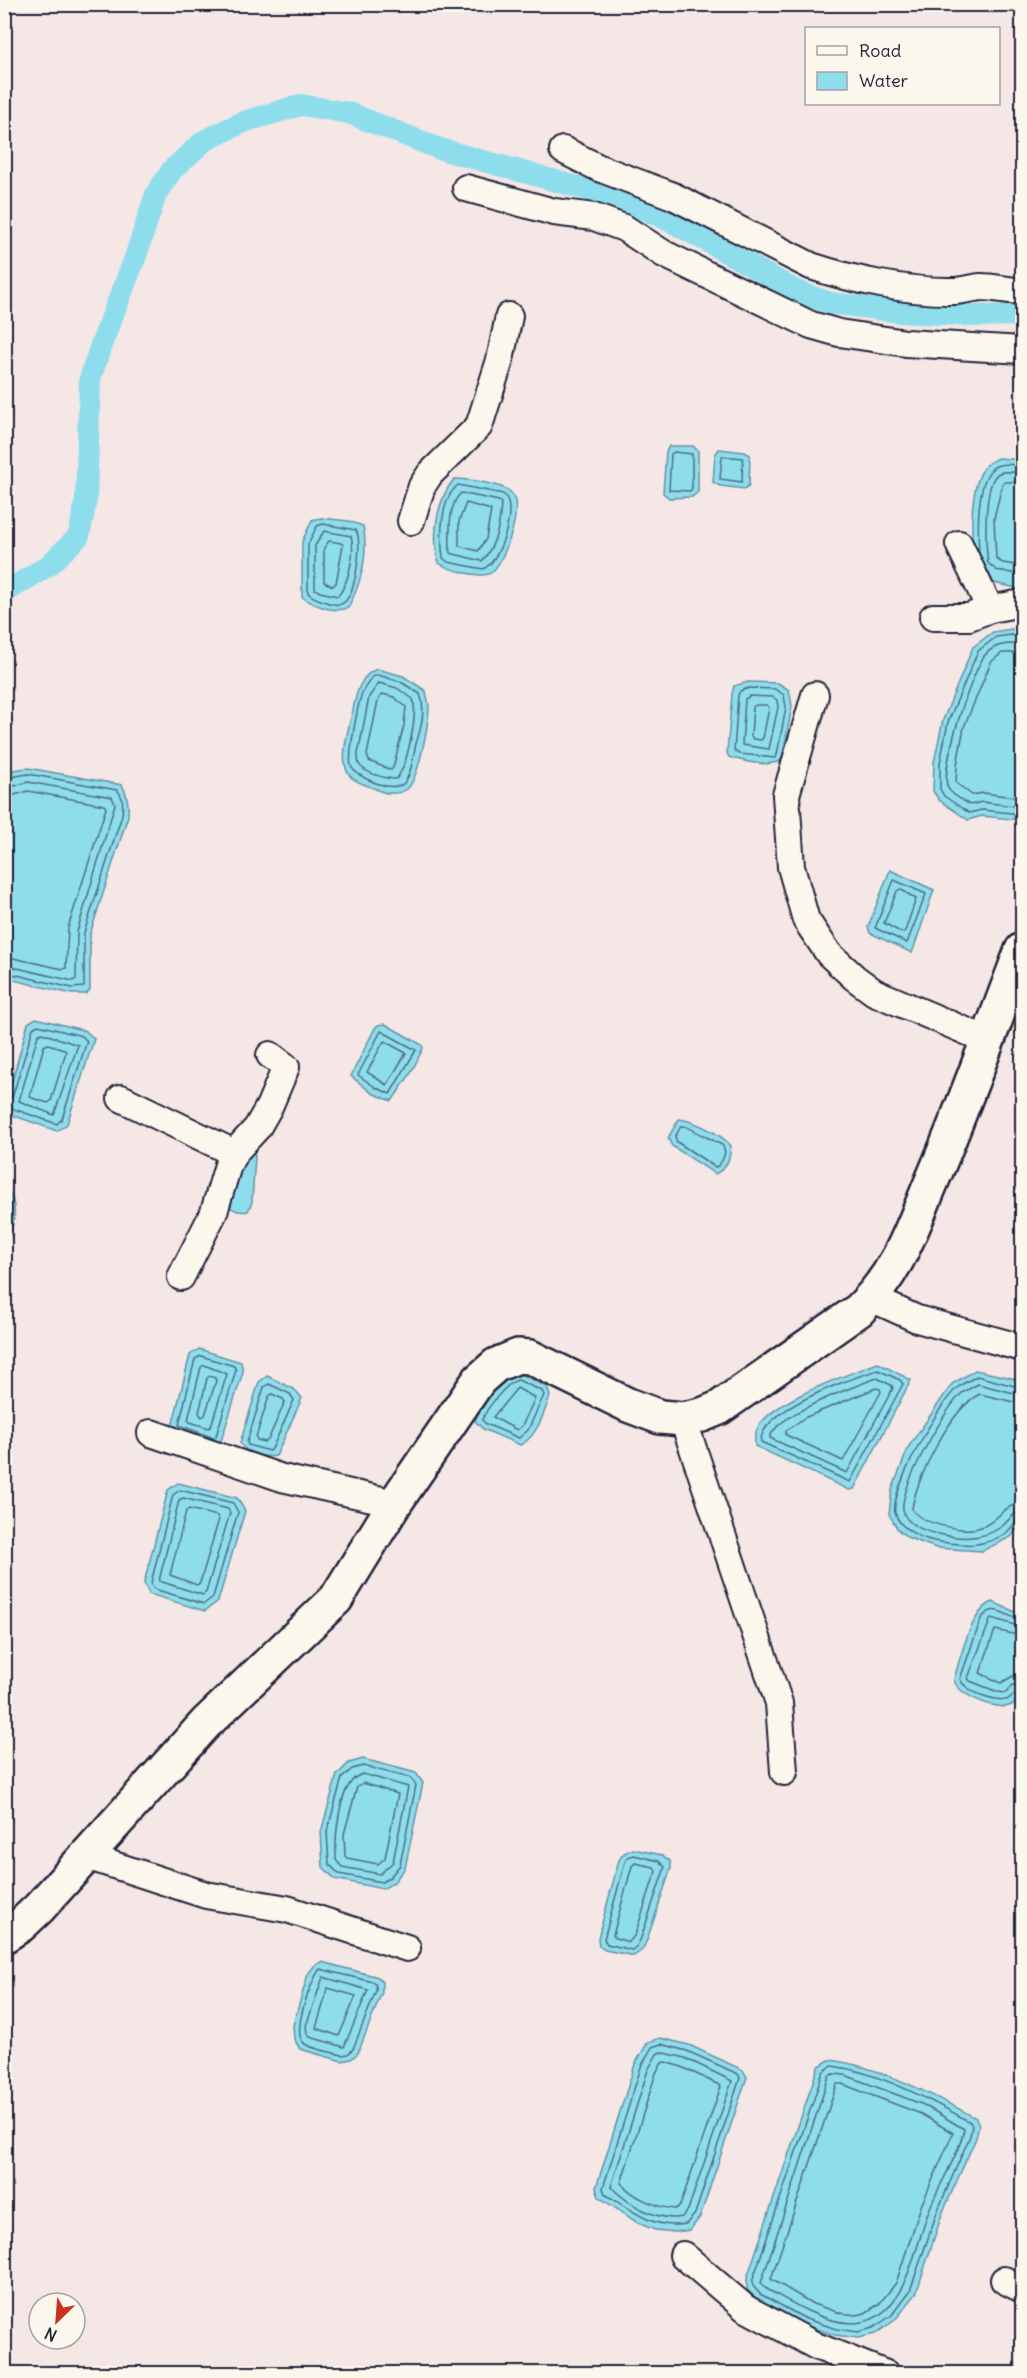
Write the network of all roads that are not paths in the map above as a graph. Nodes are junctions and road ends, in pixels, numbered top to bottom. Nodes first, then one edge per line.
1 (564, 150) dead end
2 (466, 188) dead end
3 (1023, 291) edge
4 (509, 316) dead end
5 (1023, 350) edge
6 (411, 521) dead end
7 (959, 544) dead end
8 (1023, 603) edge
9 (990, 609) junction
10 (933, 617) dead end
11 (814, 695) dead end
12 (1023, 950) edge
13 (987, 1040) junction
14 (270, 1055) dead end
15 (121, 1098) dead end
16 (234, 1153) junction
17 (181, 1277) dead end
18 (871, 1298) junction
19 (1023, 1348) edge
20 (683, 1419) junction
21 (151, 1433) dead end
22 (395, 1503) junction
23 (784, 1772) dead end
24 (86, 1856) junction
25 (4, 1936) edge
26 (407, 1948) dead end
27 (683, 2255) dead end
28 (886, 2373) edge

1 - 3 street
2 - 5 street
4 - 6 street
7 - 9 street
8 - 9 street
9 - 10 street
11 - 13 street
12 - 13 street
13 - 18 street
14 - 16 street
15 - 16 street
16 - 17 street
18 - 19 street
18 - 20 street
20 - 22 street
20 - 23 street
21 - 22 street
22 - 24 street
24 - 25 street
24 - 26 street
27 - 28 street

